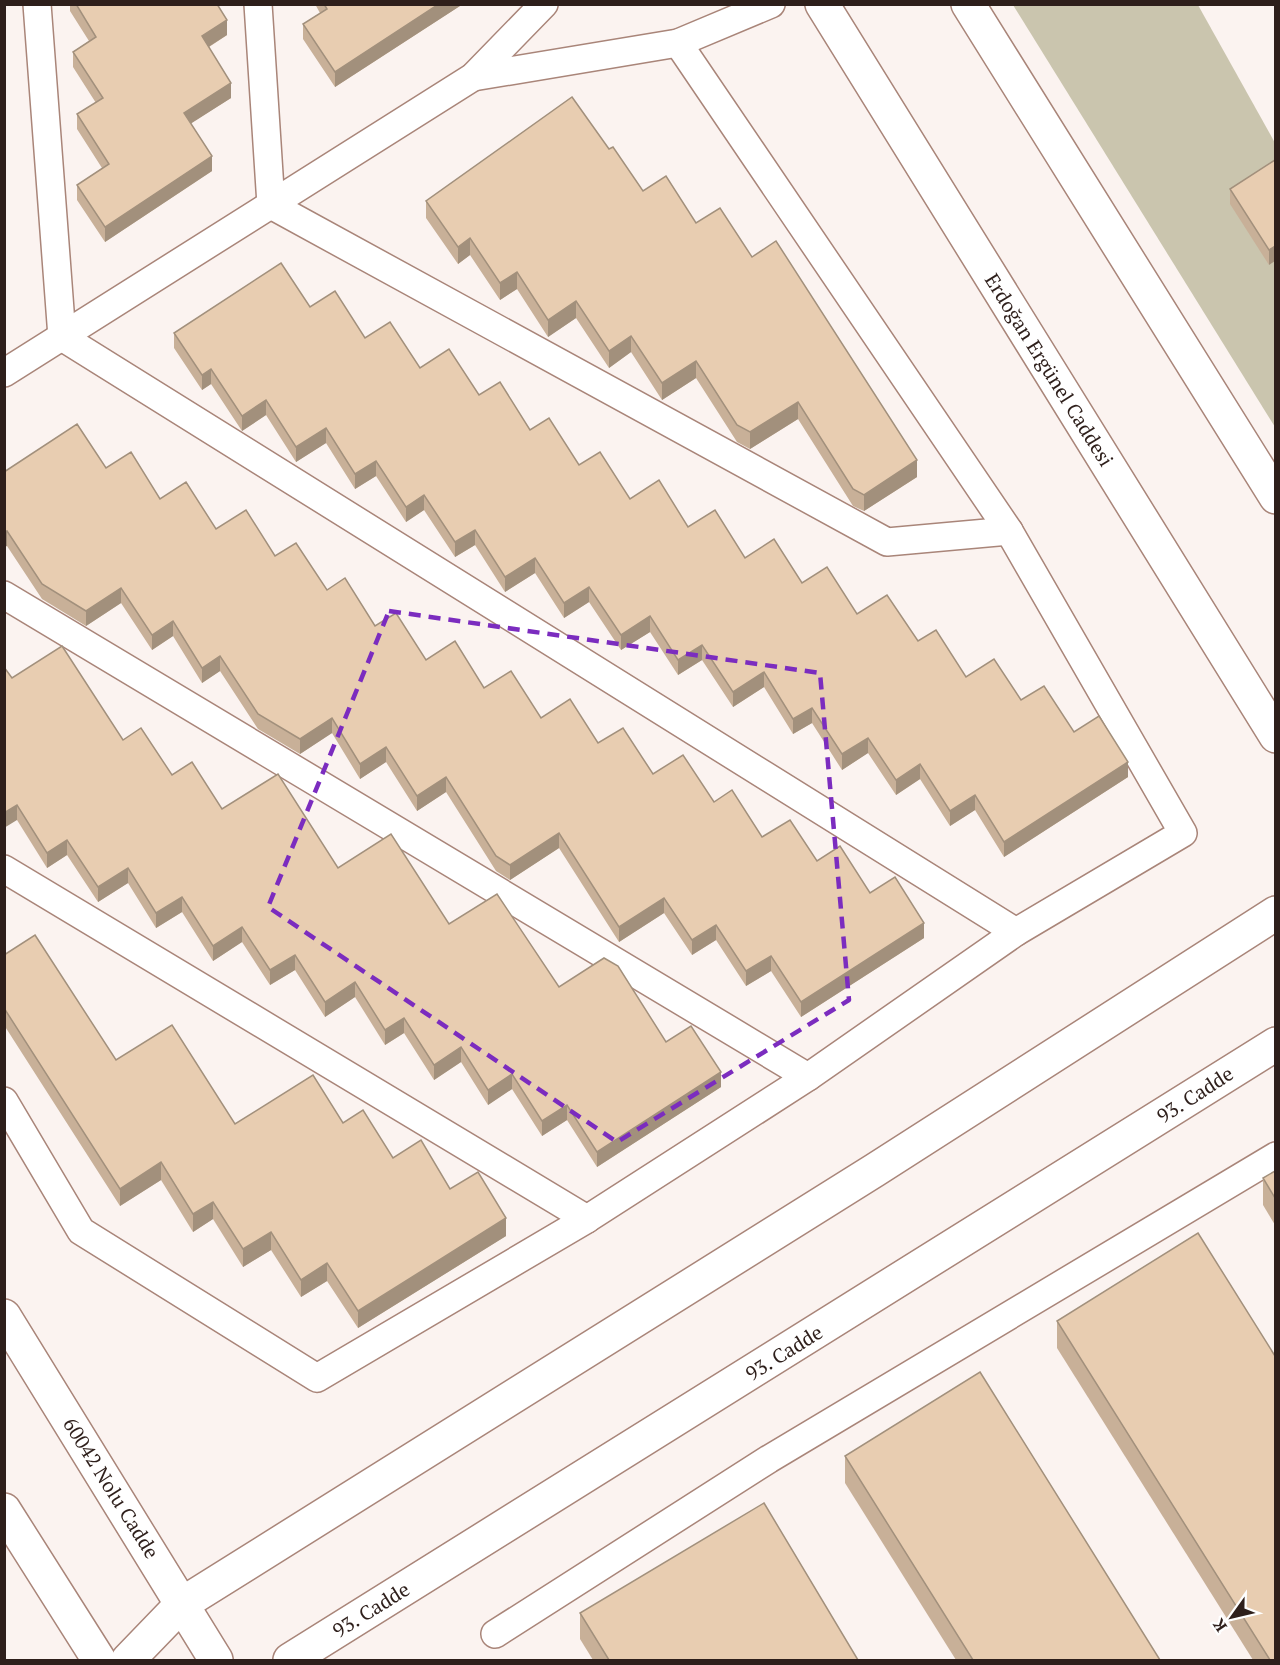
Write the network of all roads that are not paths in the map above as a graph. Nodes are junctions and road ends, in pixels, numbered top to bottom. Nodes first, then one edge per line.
1 (37, 4) edge
2 (258, 4) edge
3 (544, 4) edge
4 (771, 4) edge
5 (822, 4) edge
6 (968, 4) edge
7 (678, 43) junction
8 (473, 77) junction
9 (271, 205) junction
10 (62, 337) junction
11 (4, 373) edge
12 (1275, 497) edge
13 (1009, 531) junction
14 (4, 595) edge
15 (1275, 736) edge
16 (4, 869) edge
17 (1275, 913) edge
18 (1016, 932) junction
19 (1275, 1044) edge
20 (808, 1077) junction
21 (4, 1101) edge
22 (1275, 1156) edge
23 (587, 1219) junction
24 (4, 1316) edge
25 (4, 1510) edge
26 (182, 1604) junction
27 (495, 1634) dead end
28 (99, 1660) edge
29 (128, 1660) edge
30 (216, 1660) edge
31 (291, 1660) edge

1 - 10 lane
2 - 9 lane
3 - 8 lane
4 - 7 lane
5 - 15 street, Erdoğan Ergünel Caddesi
6 - 12 street
7 - 8 lane
7 - 13 lane
8 - 9 lane
9 - 10 lane
9 - 13 lane
10 - 11 lane
10 - 18 lane
13 - 18 lane
14 - 20 lane
16 - 23 lane
17 - 26 street
18 - 20 lane
19 - 31 street, 93. Cadde
20 - 23 lane
21 - 23 lane
22 - 27 lane
24 - 26 street, 60042 Nolu Cadde
25 - 28 street
26 - 29 street
26 - 30 street, 60042 Nolu Cadde

